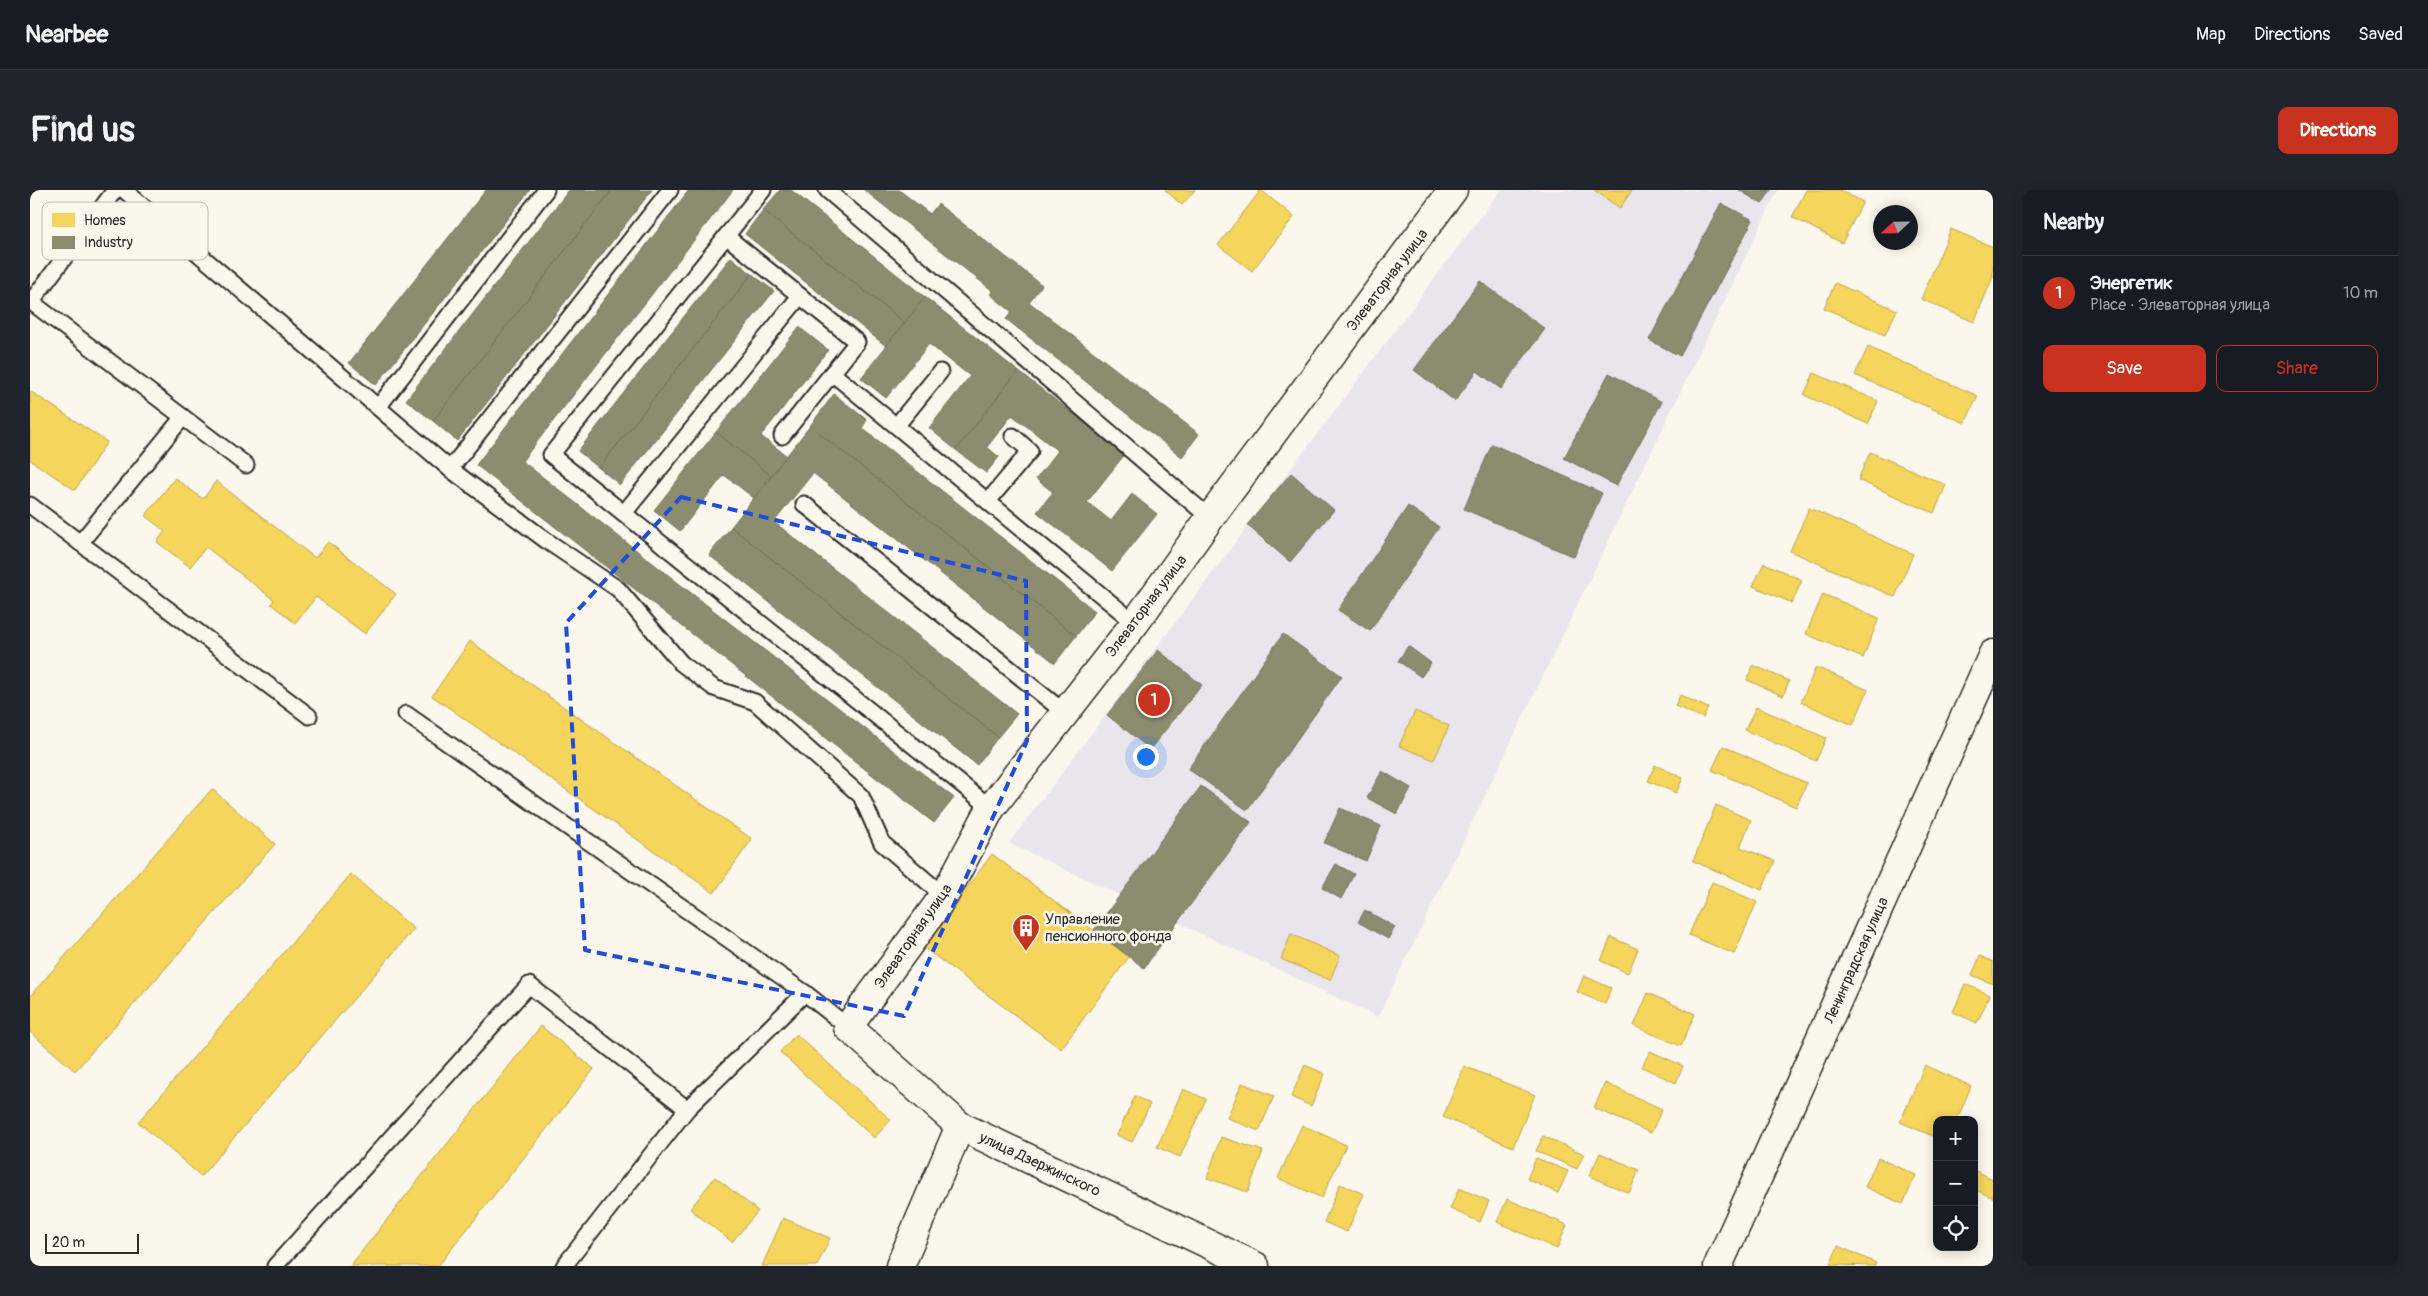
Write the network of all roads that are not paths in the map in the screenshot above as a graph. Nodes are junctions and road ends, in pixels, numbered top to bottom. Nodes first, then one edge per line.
1 (115, 190) edge
2 (124, 190) edge
3 (546, 190) edge
4 (670, 190) edge
5 (763, 190) edge
6 (827, 190) edge
7 (1453, 190) edge
8 (106, 202) edge
9 (138, 202) edge
10 (726, 236) junction
11 (62, 260) edge
12 (207, 260) edge
13 (800, 296) junction
14 (31, 301) edge
15 (832, 372) junction
16 (940, 372) dead end
17 (379, 406) junction
18 (183, 416) junction
19 (898, 426) junction
20 (782, 436) dead end
21 (1013, 436) dead end
22 (246, 465) dead end
23 (450, 469) junction
24 (989, 500) junction
25 (804, 504) dead end
26 (30, 505) edge
27 (624, 513) junction
28 (1210, 518) junction
29 (80, 543) junction
30 (1135, 623) junction
31 (1993, 654) edge
32 (1064, 712) junction
33 (406, 714) dead end
34 (309, 716) dead end
35 (991, 808) junction
36 (944, 896) junction
37 (805, 993) junction
38 (848, 1027) junction
39 (688, 1109) junction
40 (960, 1126) junction
41 (275, 1266) edge
42 (564, 1266) edge
43 (900, 1266) edge
44 (1255, 1266) edge
45 (1718, 1266) edge

1 - 8 lane
2 - 9 lane
3 - 17 lane
4 - 23 lane
5 - 10 lane
6 - 28 lane
7 - 28 street, Элеваторная улица
10 - 13 lane
10 - 27 lane
11 - 14 lane
12 - 17 lane
13 - 15 lane
13 - 27 lane
14 - 18 lane
15 - 19 lane
15 - 20 lane
16 - 19 lane
17 - 23 lane
18 - 22 lane
18 - 29 lane
19 - 24 lane
21 - 24 lane
23 - 36 lane
24 - 30 lane
25 - 32 lane
26 - 29 lane
27 - 35 lane
28 - 30 street, Элеваторная улица
29 - 34 lane
30 - 32 street, Элеваторная улица
31 - 45 street, Ленинградская улица
32 - 35 street, Элеваторная улица
33 - 37 lane
35 - 36 street, Элеваторная улица
36 - 38 street, Элеваторная улица
37 - 38 lane
37 - 39 lane
38 - 40 street, улица Дзержинского
39 - 41 lane
39 - 42 lane
40 - 43 street
40 - 44 street, улица Дзержинского

